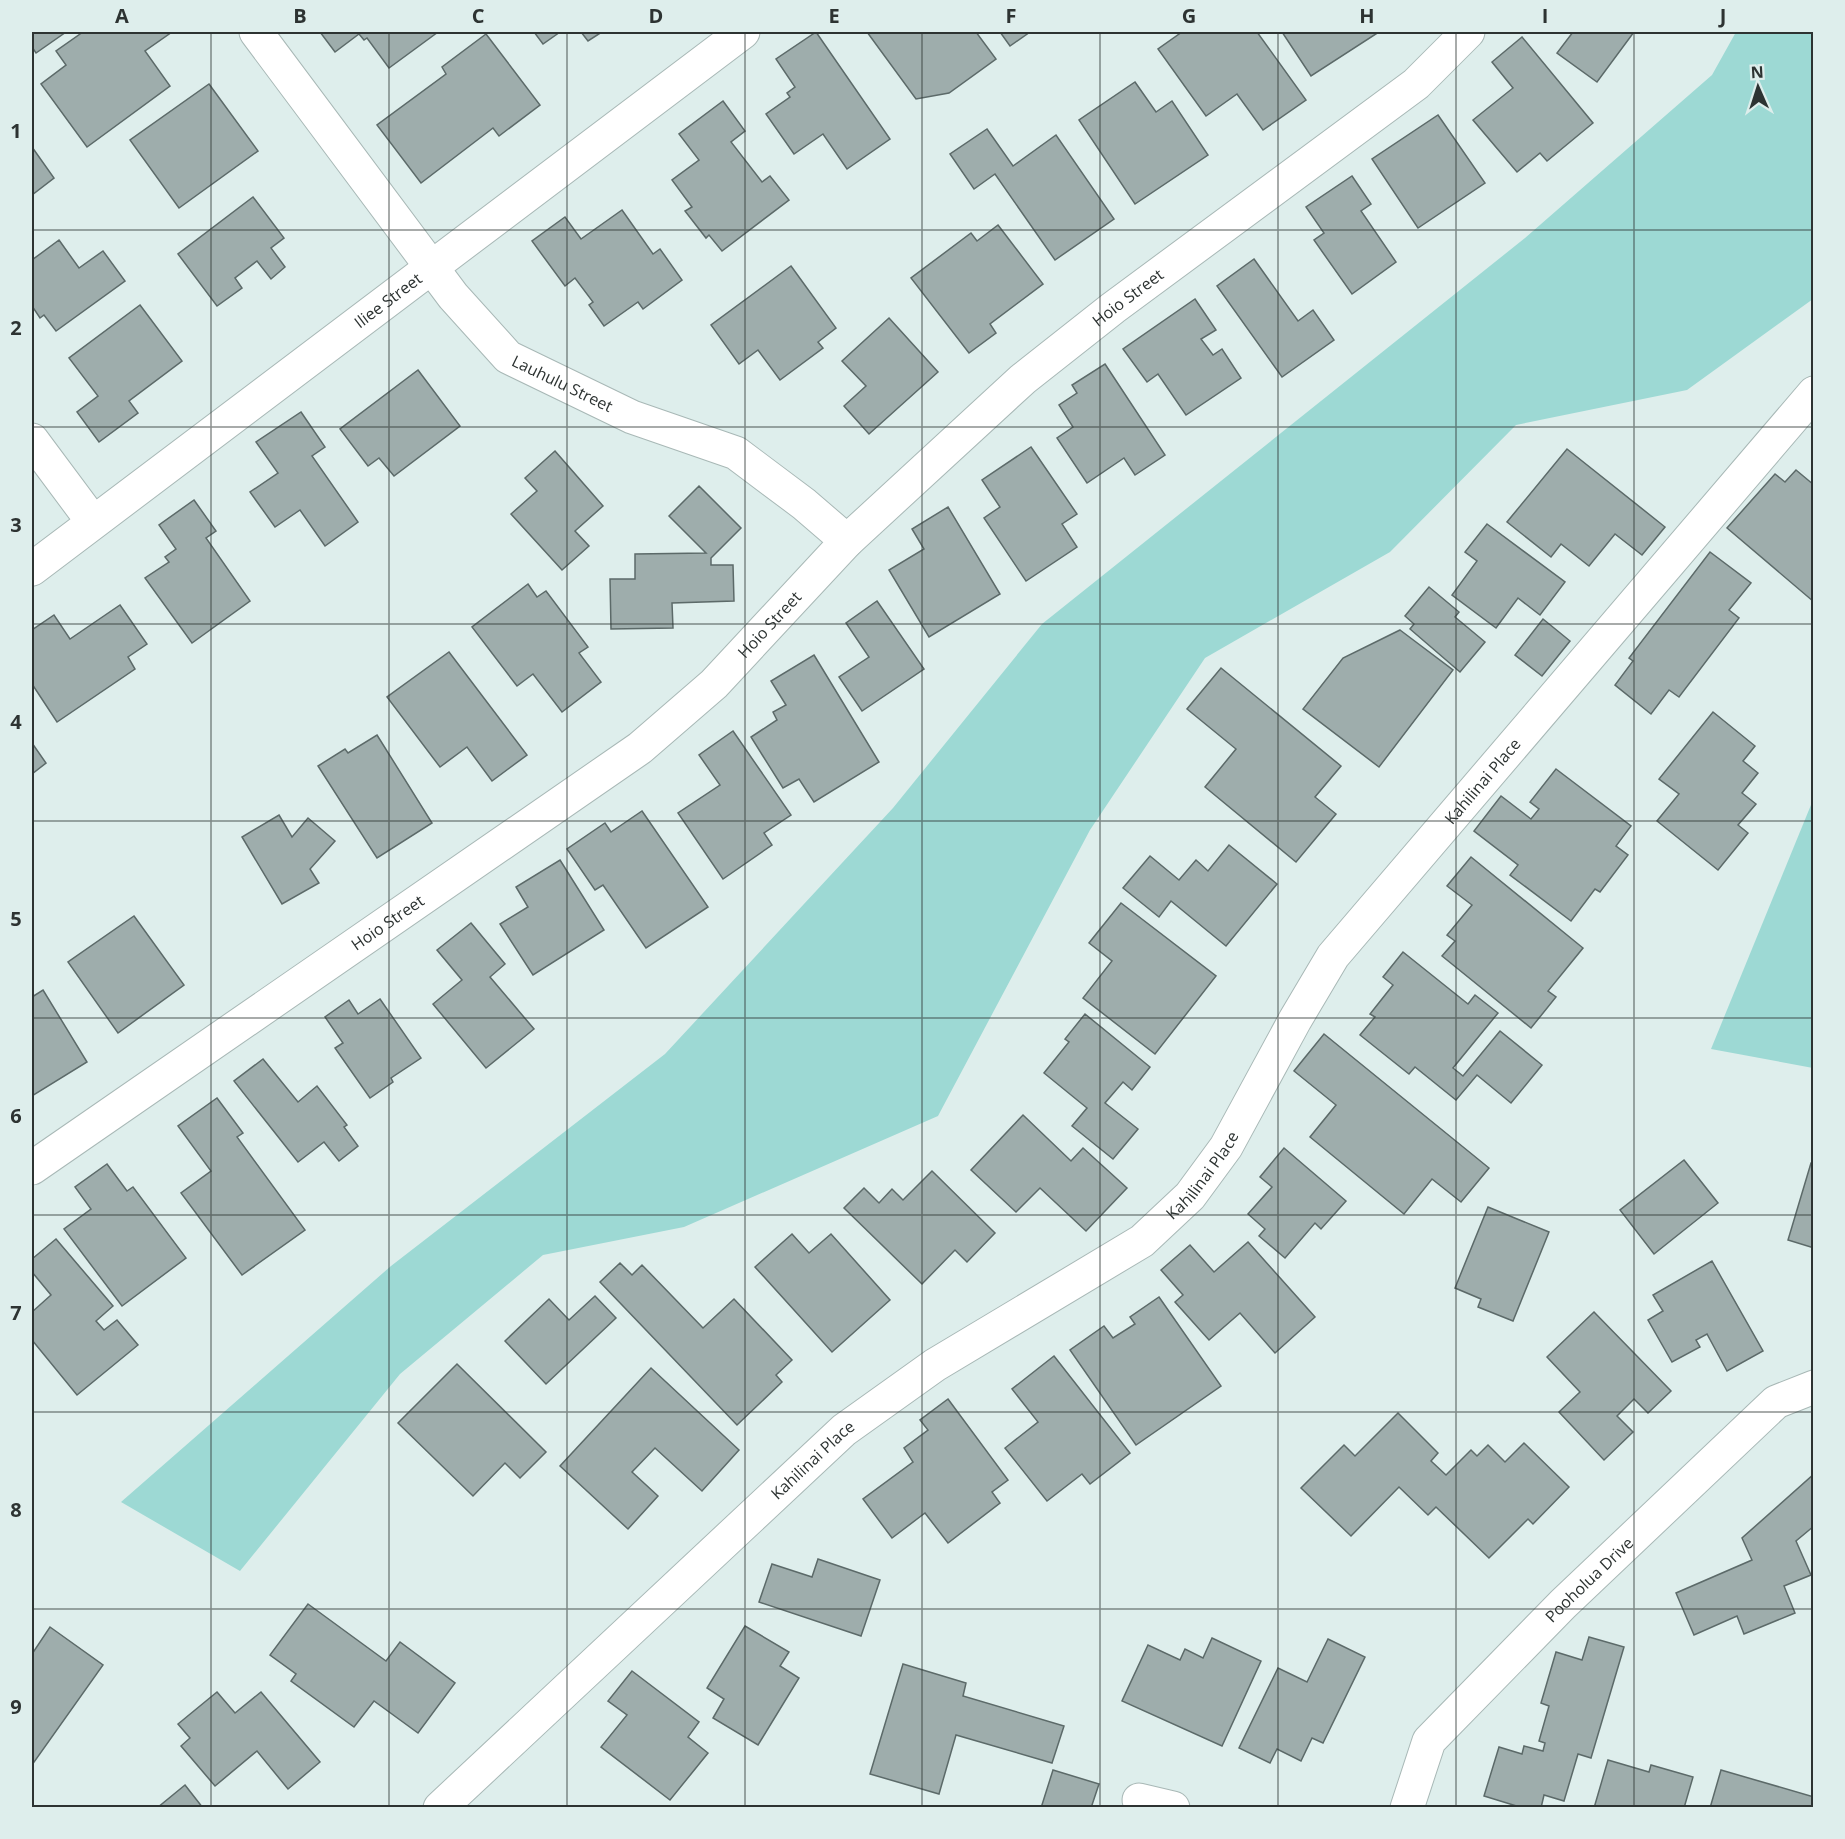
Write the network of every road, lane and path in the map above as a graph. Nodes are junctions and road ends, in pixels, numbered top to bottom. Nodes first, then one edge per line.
1 (256, 32) edge
2 (743, 32) edge
3 (1468, 32) edge
4 (432, 268) junction
5 (1814, 393) edge
6 (32, 440) edge
7 (93, 522) junction
8 (847, 541) junction
9 (32, 569) edge
10 (32, 1168) edge
11 (1814, 1387) edge
12 (1139, 1800) dead end
13 (440, 1808) edge
14 (1173, 1808) edge
15 (1407, 1808) edge

1 - 4 street, Lauhulu Street
2 - 4 street, Iliee Street
3 - 8 street, Hoio Street
4 - 7 street, Iliee Street
4 - 8 street, Lauhulu Street
5 - 13 street, Kahilinai Place
6 - 7 street
7 - 9 street, Iliee Street
8 - 10 street, Hoio Street
11 - 15 street, Pooholua Drive
12 - 14 street

